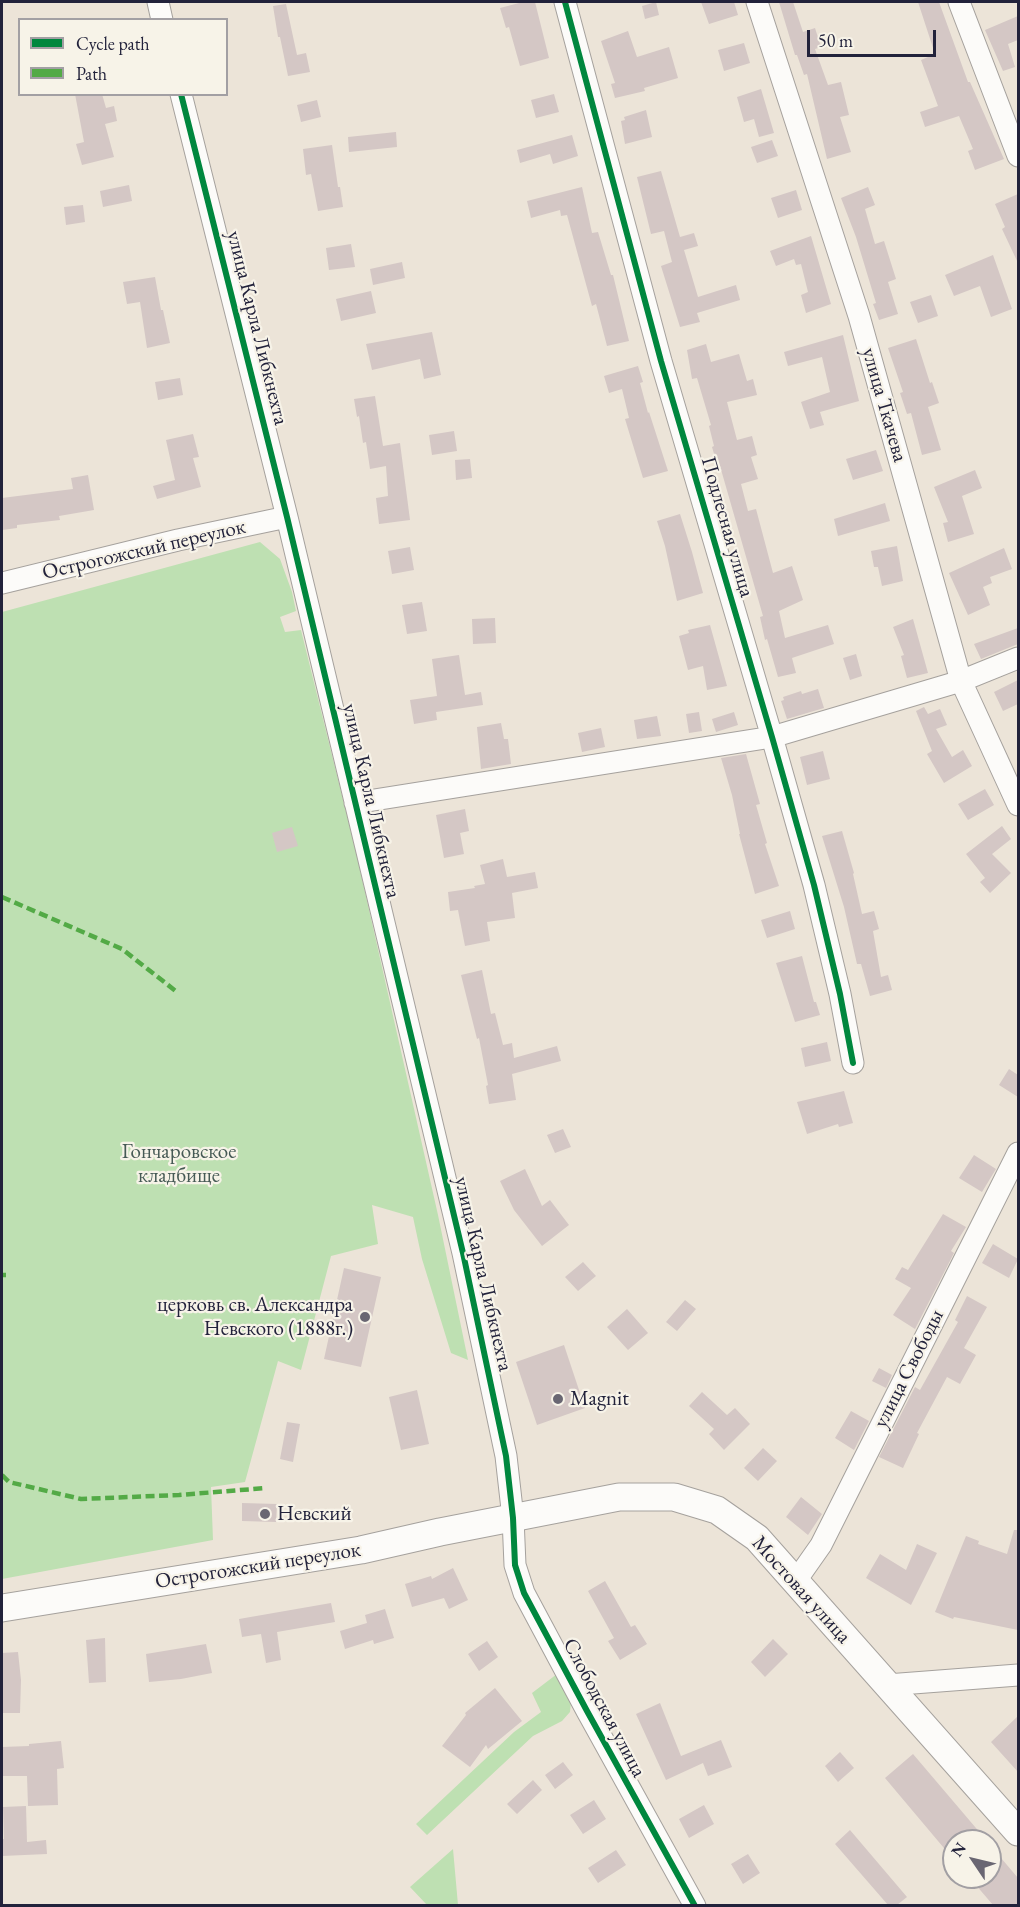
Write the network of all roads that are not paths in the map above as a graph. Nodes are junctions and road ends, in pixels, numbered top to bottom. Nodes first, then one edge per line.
1 (158, 2) edge
2 (565, 2) edge
3 (757, 2) edge
4 (959, 2) edge
5 (162, 18) edge
6 (181, 96) edge
7 (1018, 156) edge
8 (286, 517) junction
9 (2, 583) edge
10 (1018, 658) edge
11 (961, 681) junction
12 (772, 737) junction
13 (355, 803) junction
14 (1018, 805) edge
15 (853, 1063) dead end
16 (1018, 1153) edge
17 (513, 1518) junction
18 (795, 1581) junction
19 (2, 1608) edge
20 (1018, 1675) edge
21 (886, 1685) junction
22 (1018, 1832) edge
23 (695, 1905) edge

1 - 5 street
2 - 12 street, Подлесная улица
3 - 11 street, улица Ткачева
4 - 7 street
6 - 8 street, улица Карла Либкнехта
8 - 9 street, Острогожский переулок
8 - 13 street, улица Карла Либкнехта
10 - 11 street
11 - 12 street
11 - 14 street, улица Ткачева
12 - 13 street
12 - 15 street, Подлесная улица
13 - 17 street, улица Карла Либкнехта
16 - 18 street, улица Свободы
17 - 18 main road, Мостовая улица
17 - 19 main road, Острогожский переулок
17 - 23 street, Слободская улица
18 - 21 main road, Мостовая улица
20 - 21 street
21 - 22 main road, Мостовая улица

